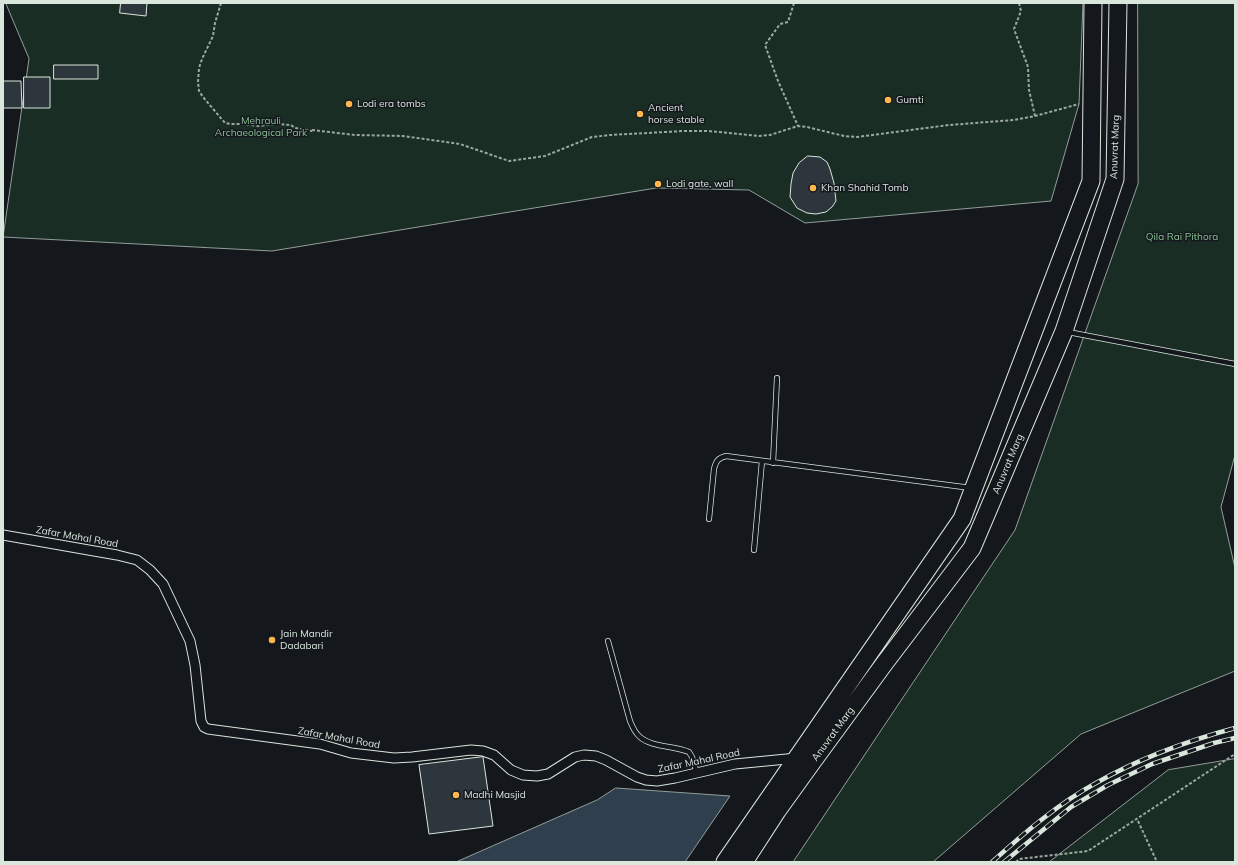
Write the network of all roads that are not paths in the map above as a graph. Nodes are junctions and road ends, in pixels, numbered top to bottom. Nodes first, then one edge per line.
1 (1093, 3) edge
2 (1118, 3) edge
3 (1064, 331) junction
4 (1235, 364) edge
5 (777, 378) dead end
6 (762, 461) junction
7 (773, 463) junction
8 (975, 488) junction
9 (709, 519) dead end
10 (3, 535) edge
11 (754, 550) dead end
12 (608, 641) dead end
13 (797, 758) junction
14 (697, 773) junction
15 (725, 862) edge
16 (744, 862) edge

1 - 8 highway, Anuvrat Marg
2 - 3 highway, Anuvrat Marg
3 - 4 lane
3 - 16 highway, Anuvrat Marg
5 - 7 lane
6 - 7 lane
6 - 9 lane
6 - 11 lane
7 - 8 lane
8 - 13 highway, Anuvrat Marg
10 - 14 street, Zafar Mahal Road
12 - 14 lane
13 - 14 street, Zafar Mahal Road
13 - 15 highway, Anuvrat Marg

